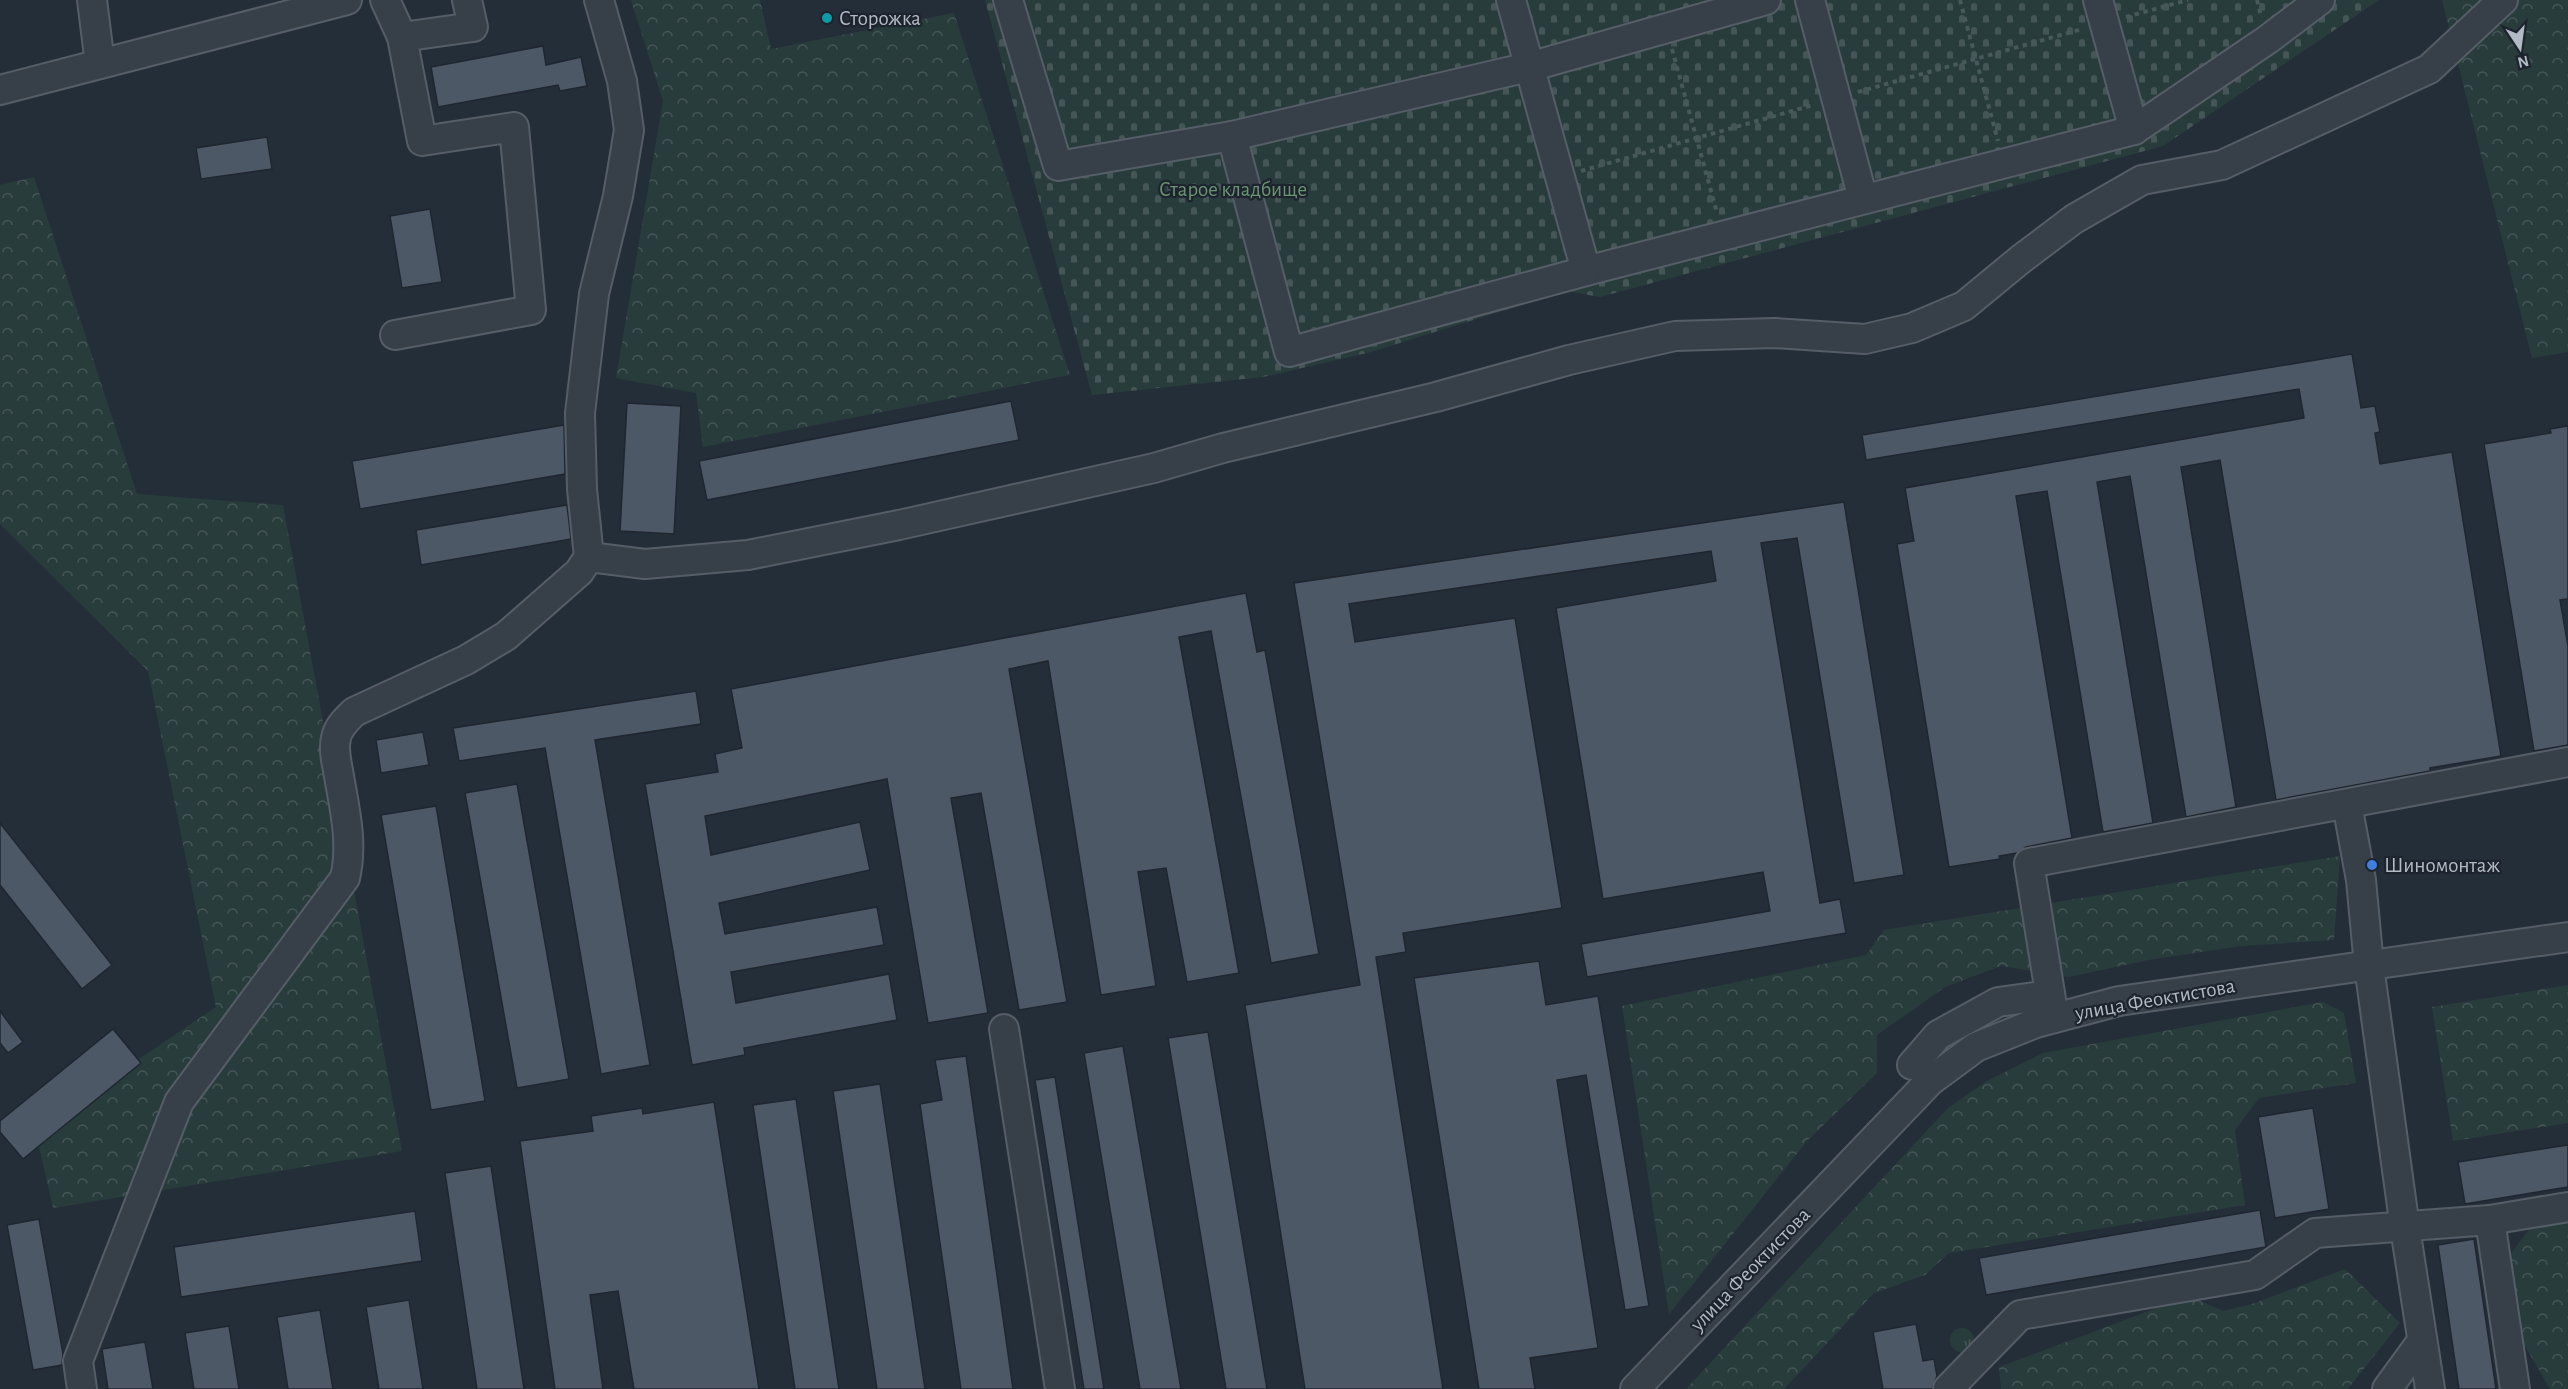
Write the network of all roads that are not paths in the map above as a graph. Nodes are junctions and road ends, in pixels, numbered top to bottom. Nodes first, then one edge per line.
1 (92, 0) edge
2 (347, 0) edge
3 (386, 0) edge
4 (467, 0) edge
5 (599, 0) edge
6 (1008, 0) edge
7 (1510, 0) edge
8 (1767, 0) edge
9 (1810, 0) edge
10 (2320, 0) edge
11 (2503, 0) edge
12 (2101, 11) edge
13 (402, 37) junction
14 (100, 64) junction
15 (1529, 67) junction
16 (0, 90) edge
17 (2134, 130) junction
18 (1232, 136) junction
19 (1863, 199) junction
20 (1586, 271) junction
21 (395, 335) dead end
22 (589, 556) junction
23 (2568, 762) edge
24 (2347, 804) junction
25 (2568, 937) edge
26 (2369, 966) junction
27 (2052, 1006) junction
28 (1005, 1029) dead end
29 (1912, 1065) dead end
30 (2568, 1207) edge
31 (2490, 1220) junction
32 (2404, 1228) junction
33 (2422, 1341) junction
34 (82, 1389) edge
35 (1060, 1389) edge
36 (1635, 1389) edge
37 (1948, 1389) edge
38 (2387, 1389) edge
39 (2430, 1389) edge
40 (2516, 1389) edge

1 - 14 street
2 - 14 street
3 - 13 street
4 - 13 street
5 - 22 street
6 - 18 street
7 - 15 street
8 - 15 street
9 - 19 street
10 - 17 street
11 - 22 street
12 - 17 street
13 - 21 street
14 - 16 street
15 - 18 street
15 - 20 street
17 - 19 street
18 - 20 street
19 - 20 street
22 - 34 street
23 - 24 street
24 - 26 street
24 - 27 street
25 - 26 street, улица Феоктистова
26 - 27 street, улица Феоктистова
26 - 32 street
27 - 29 street
27 - 36 street, улица Феоктистова
28 - 35 street
30 - 31 street
31 - 32 street
31 - 40 street
32 - 33 street
32 - 37 street
33 - 38 street
33 - 39 street

